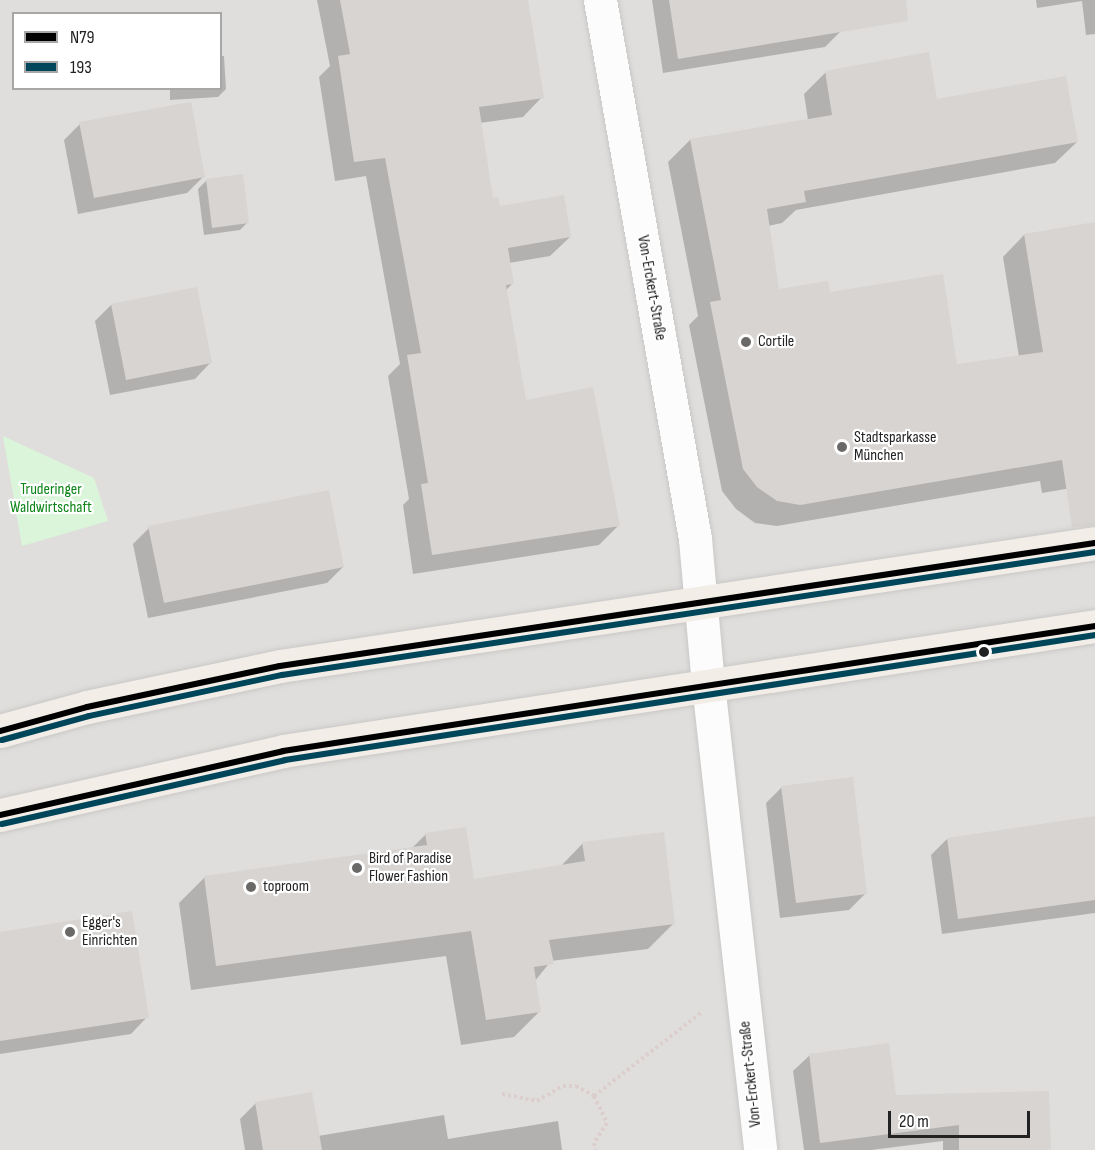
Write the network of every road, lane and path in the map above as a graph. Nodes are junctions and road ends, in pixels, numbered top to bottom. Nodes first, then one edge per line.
1 (600, 0) edge
2 (1095, 543) edge
3 (700, 601) junction
4 (1095, 626) edge
5 (708, 684) junction
6 (0, 731) edge
7 (0, 815) edge
8 (710, 1006) dead end
9 (502, 1094) dead end
10 (594, 1096) junction
11 (596, 1150) edge
12 (760, 1150) edge

1 - 3 street, Von-Erckert-Straße
2 - 3 main road
3 - 5 street, Von-Erckert-Straße
3 - 6 main road
4 - 5 main road
5 - 7 main road
5 - 12 street, Von-Erckert-Straße
8 - 10 path
9 - 10 path
10 - 11 path

